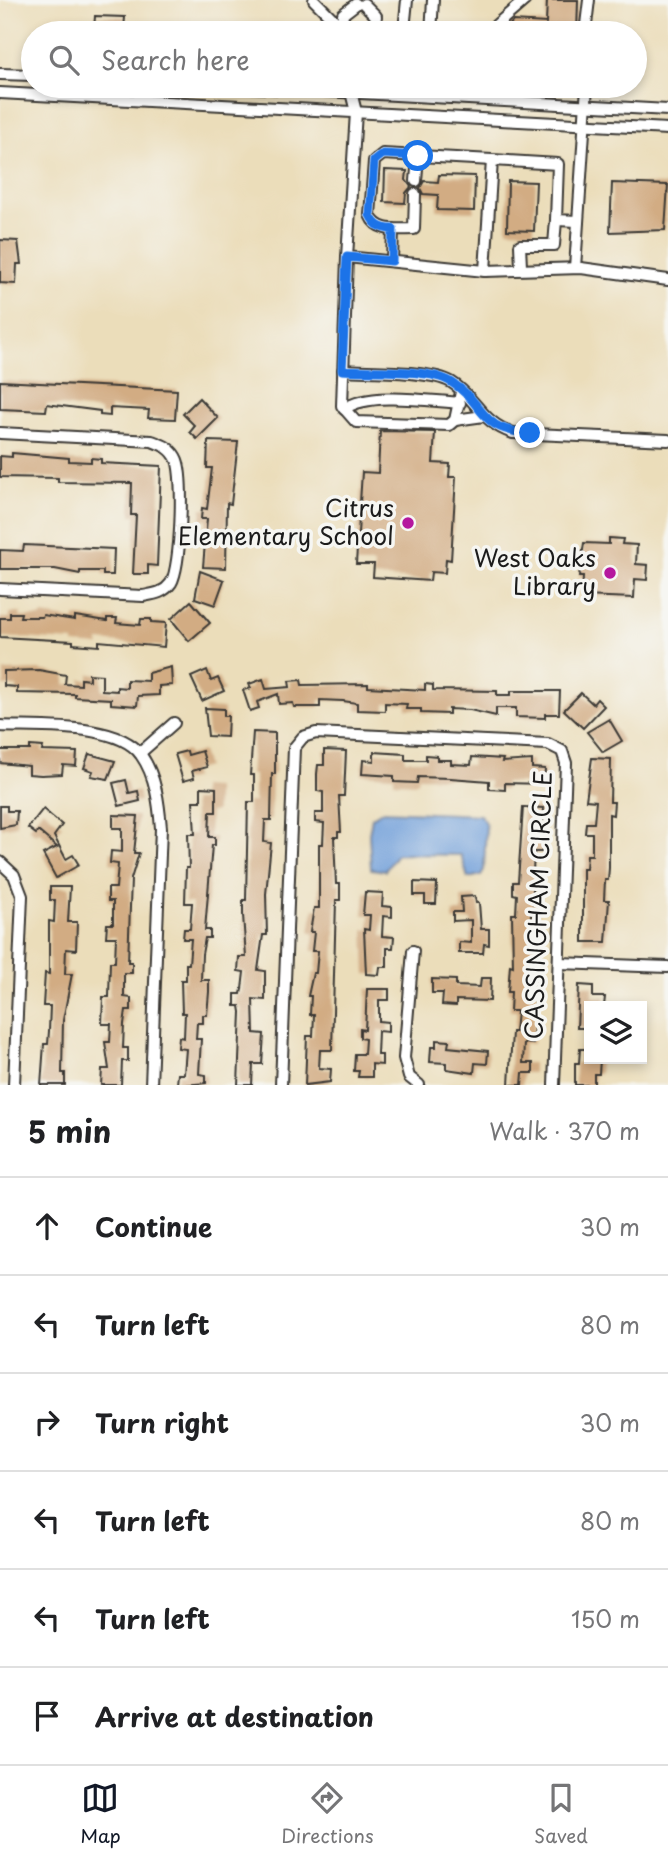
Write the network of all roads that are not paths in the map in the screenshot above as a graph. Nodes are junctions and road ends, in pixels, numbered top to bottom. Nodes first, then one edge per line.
1 (314, 0) edge
2 (407, 0) edge
3 (433, 0) edge
4 (526, 0) edge
5 (589, 0) edge
6 (335, 21) edge
7 (344, 21) edge
8 (375, 21) edge
9 (405, 21) edge
10 (432, 21) edge
11 (501, 21) edge
12 (586, 21) edge
13 (0, 74) edge
14 (21, 75) edge
15 (0, 93) edge
16 (21, 94) edge
17 (85, 98) edge
18 (354, 98) edge
19 (467, 98) edge
20 (586, 98) edge
21 (102, 99) joint
22 (479, 99) joint
23 (586, 105) junction
24 (668, 110) edge
25 (356, 113) junction
26 (585, 124) junction
27 (668, 129) edge
28 (418, 156) junction
29 (492, 160) junction
30 (416, 181) dead end
31 (415, 194) dead end
32 (556, 220) junction
33 (578, 221) junction
34 (393, 229) junction
35 (347, 257) junction
36 (392, 261) junction
37 (521, 267) junction
38 (575, 268) junction
39 (485, 271) junction
40 (668, 280) edge
41 (342, 370) junction
42 (460, 397) junction
43 (344, 408) junction
44 (484, 416) junction
45 (455, 420) junction
46 (0, 433) edge
47 (668, 440) edge
48 (0, 589) edge
49 (174, 723) dead end
50 (0, 726) edge
51 (141, 753) junction
52 (0, 862) edge
53 (413, 951) dead end
54 (559, 963) junction
55 (668, 967) edge
56 (14, 1085) edge
57 (151, 1085) edge
58 (281, 1085) edge
59 (419, 1085) edge
60 (554, 1085) edge

1 - 6 street
2 - 9 street
3 - 10 street
4 - 11 street
5 - 12 street
7 - 8 street
13 - 14 street
15 - 16 street
17 - 21 street
18 - 25 street
19 - 22 street
20 - 23 street
21 - 25 street
22 - 23 street
23 - 24 street
23 - 26 street
25 - 26 street
25 - 35 street
26 - 27 street
26 - 33 street
28 - 29 street
28 - 30 street
28 - 34 street
29 - 32 street
29 - 39 street
31 - 34 street
32 - 33 street
32 - 37 street
33 - 38 street
34 - 36 street
35 - 36 street
35 - 41 street
36 - 39 street
37 - 38 street
37 - 39 street
38 - 40 street
41 - 42 street
41 - 43 street
42 - 43 street
42 - 44 street
42 - 45 street
43 - 45 street
44 - 45 street
44 - 47 street
46 - 48 street
49 - 51 street
50 - 51 street
51 - 57 street
52 - 56 street
53 - 59 street
54 - 55 street
54 - 58 street, CASSINGHAM CIRCLE
54 - 60 street, CASSINGHAM CIRCLE

